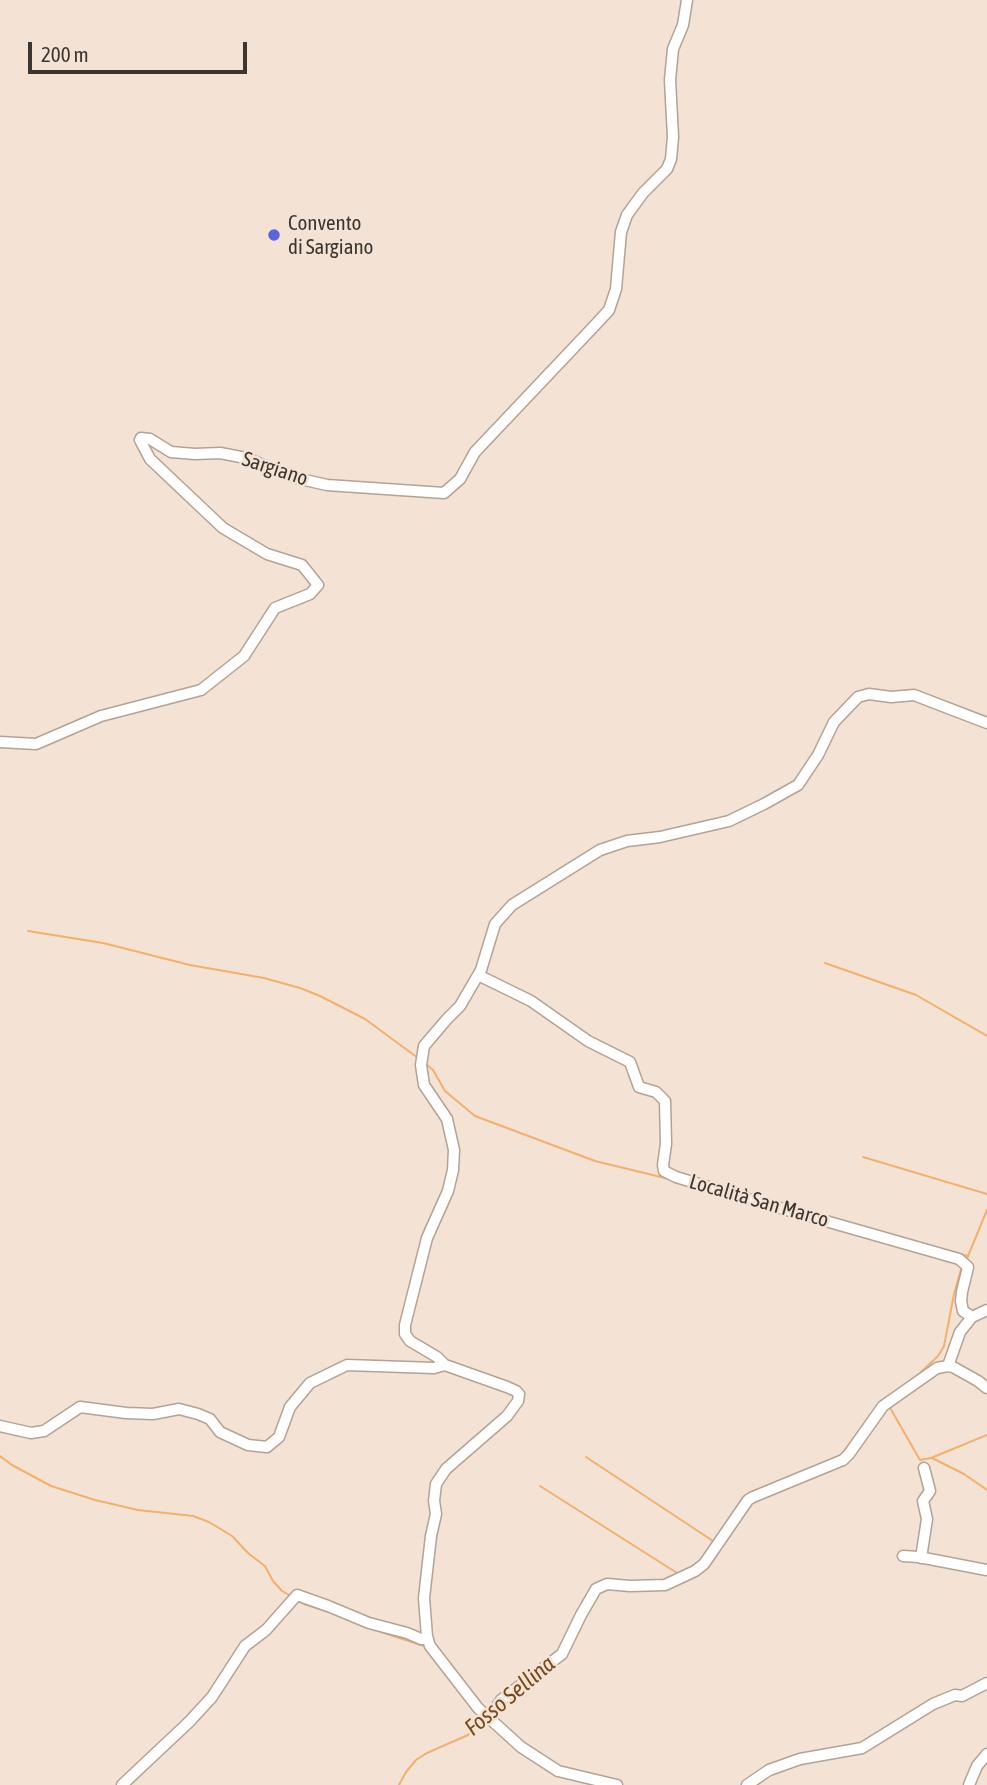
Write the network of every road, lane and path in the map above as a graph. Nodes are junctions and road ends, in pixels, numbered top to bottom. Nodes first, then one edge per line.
1 (687, 0) edge
2 (987, 723) edge
3 (0, 742) edge
4 (478, 975) junction
5 (987, 1310) edge
6 (972, 1317) junction
7 (445, 1365) junction
8 (948, 1366) junction
9 (987, 1388) edge
10 (0, 1426) edge
11 (924, 1468) dead end
12 (903, 1556) dead end
13 (921, 1558) junction
14 (987, 1570) edge
15 (428, 1639) junction
16 (987, 1683) edge
17 (487, 1717) junction
18 (987, 1754) edge
19 (122, 1785) edge
20 (617, 1785) edge
21 (747, 1785) edge
22 (969, 1785) edge

1 - 3 street, Sargiano
2 - 4 street
4 - 6 street, Località San Marco
4 - 7 street
5 - 6 street
6 - 8 street
7 - 10 street
7 - 15 street
8 - 9 street
8 - 17 street
11 - 13 street
12 - 13 street
13 - 14 street
15 - 17 street
15 - 19 street
16 - 21 street
17 - 20 street
18 - 22 street

